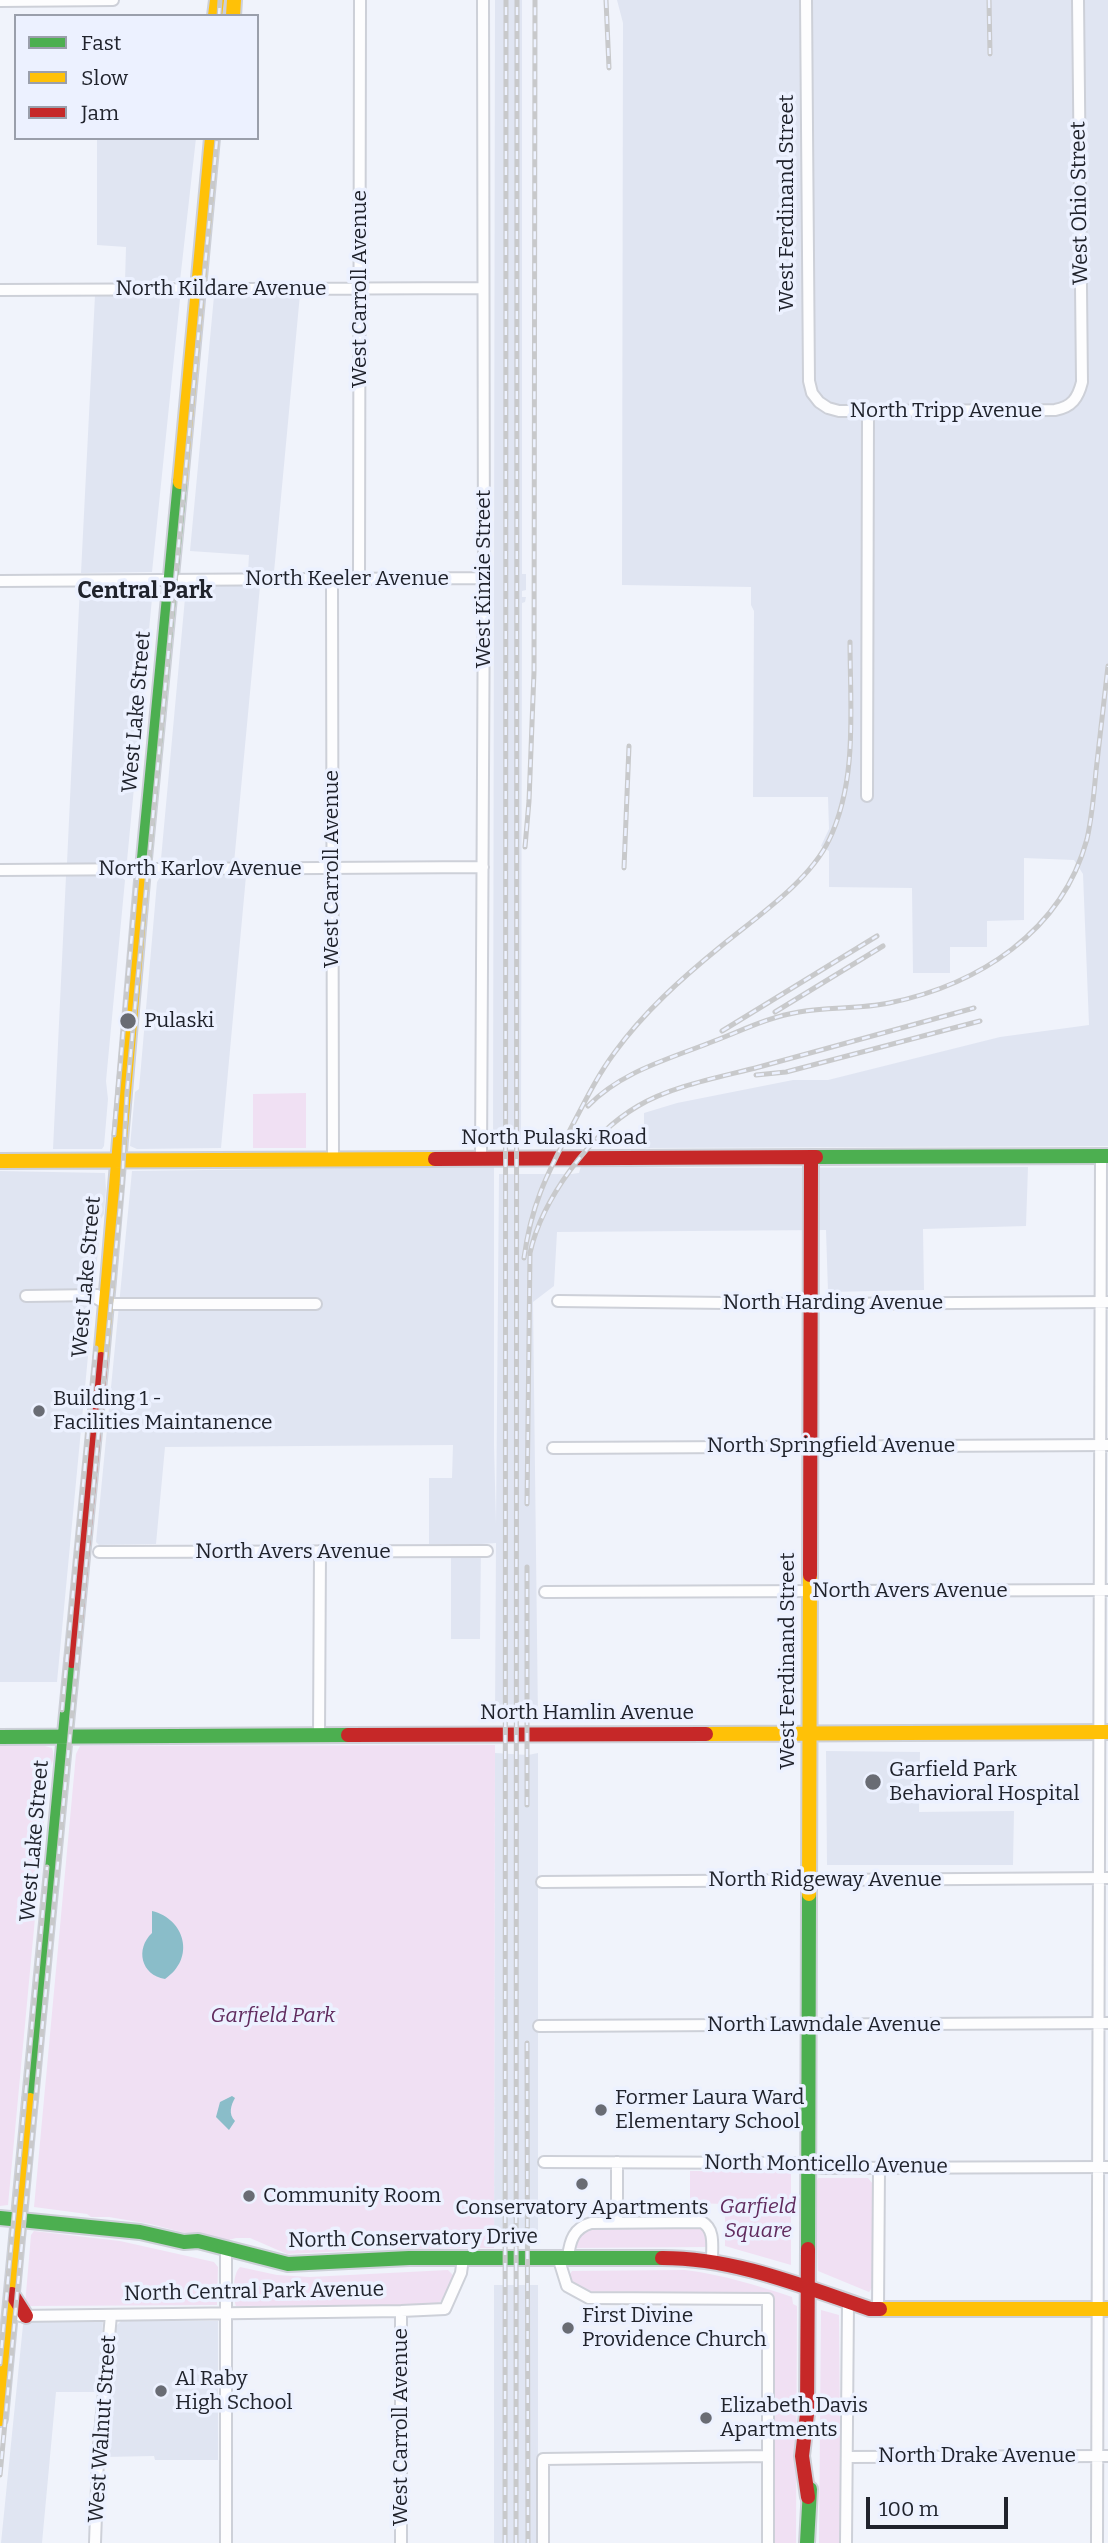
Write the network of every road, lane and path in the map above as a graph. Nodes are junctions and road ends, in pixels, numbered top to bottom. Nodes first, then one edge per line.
1 (113, 0) edge
2 (360, 0) edge
3 (483, 0) edge
4 (806, 0) edge
5 (1078, 0) edge
6 (0, 1) edge
7 (204, 140) edge
8 (212, 140) edge
9 (221, 140) edge
10 (483, 288) junction
11 (198, 289) junction
12 (360, 289) junction
13 (0, 290) edge
14 (819, 402) joint
15 (1073, 403) joint
16 (868, 412) junction
17 (484, 578) junction
18 (332, 579) junction
19 (359, 579) junction
20 (170, 580) junction
21 (0, 581) edge
22 (867, 796) dead end
23 (483, 867) junction
24 (331, 868) junction
25 (143, 869) junction
26 (0, 870) edge
27 (1105, 1156) edge
28 (811, 1157) junction
29 (481, 1158) junction
30 (333, 1160) junction
31 (0, 1161) edge
32 (118, 1161) junction
33 (26, 1296) dead end
34 (106, 1300) junction
35 (558, 1301) dead end
36 (1104, 1302) edge
37 (316, 1304) dead end
38 (810, 1304) junction
39 (1104, 1445) edge
40 (810, 1446) junction
41 (553, 1448) dead end
42 (84, 1542) junction
43 (320, 1551) junction
44 (487, 1551) dead end
45 (99, 1552) junction
46 (82, 1560) junction
47 (1104, 1590) edge
48 (545, 1592) dead end
49 (809, 1592) junction
50 (1104, 1732) edge
51 (809, 1733) junction
52 (320, 1735) junction
53 (50, 1736) junction
54 (73, 1736) junction
55 (0, 1737) edge
56 (64, 1760) junction
57 (59, 1809) junction
58 (1104, 1878) edge
59 (808, 1880) junction
60 (542, 1882) dead end
61 (1103, 2024) edge
62 (807, 2025) junction
63 (539, 2026) dead end
64 (25, 2158) junction
65 (544, 2162) dead end
66 (617, 2162) junction
67 (807, 2165) junction
68 (1103, 2167) edge
69 (878, 2168) junction
70 (16, 2219) edge
71 (617, 2221) junction
72 (226, 2253) junction
73 (563, 2257) junction
74 (463, 2258) junction
75 (712, 2259) junction
76 (14, 2276) junction
77 (807, 2287) junction
78 (12, 2294) junction
79 (848, 2302) junction
80 (1103, 2309) edge
81 (878, 2310) junction
82 (401, 2311) junction
83 (226, 2314) junction
84 (111, 2315) junction
85 (10, 2316) junction
86 (26, 2316) junction
87 (0, 2419) edge
88 (768, 2456) junction
89 (1103, 2456) edge
90 (847, 2457) junction
91 (95, 2543) edge
92 (226, 2543) edge
93 (401, 2543) edge
94 (543, 2543) edge
95 (768, 2543) edge
96 (807, 2543) edge
97 (846, 2543) edge
98 (1097, 2543) edge

1 - 6 street
2 - 12 street, West Carroll Avenue
3 - 10 street, West Kinzie Street
4 - 14 street, West Ferdinand Street
5 - 15 street, West Ohio Street
7 - 11 main road, West Lake Street
8 - 11 main road, West Lake Street
9 - 11 main road, West Lake Street
10 - 12 street, North Kildare Avenue
10 - 17 street, West Kinzie Street
11 - 12 street, North Kildare Avenue
11 - 13 street, North Kildare Avenue
11 - 20 main road, West Lake Street
12 - 19 street, West Carroll Avenue
14 - 16 street, North Tripp Avenue
15 - 16 street, North Tripp Avenue
16 - 22 street
17 - 19 street, North Keeler Avenue
17 - 23 street, West Kinzie Street
18 - 19 street, North Keeler Avenue
18 - 20 street, North Keeler Avenue
18 - 24 street, West Carroll Avenue
20 - 21 street, North Keeler Avenue
20 - 25 main road, West Lake Street
23 - 24 street, North Karlov Avenue
23 - 29 street, West Kinzie Street
24 - 25 street, North Karlov Avenue
24 - 30 street, West Carroll Avenue
25 - 26 street, North Karlov Avenue
25 - 32 main road, West Lake Street
27 - 28 main road, North Pulaski Road
27 - 36 street
28 - 29 main road, North Pulaski Road
28 - 38 main road, West Ferdinand Street
29 - 30 main road, North Pulaski Road
30 - 32 main road, North Pulaski Road
31 - 32 main road, North Pulaski Road
32 - 34 main road, West Lake Street
33 - 34 street
34 - 37 street
34 - 42 main road, West Lake Street
35 - 38 street, North Harding Avenue
36 - 38 street, North Harding Avenue
36 - 39 street
38 - 40 main road, West Ferdinand Street
39 - 40 street, North Springfield Avenue
39 - 47 street
40 - 41 street, North Springfield Avenue
40 - 49 main road, West Ferdinand Street
42 - 45 street
42 - 46 main road, West Lake Street
43 - 44 street, North Avers Avenue
43 - 45 street, North Avers Avenue
43 - 52 street
45 - 46 street, North Avers Avenue
46 - 54 main road, West Lake Street
47 - 49 street, North Avers Avenue
47 - 50 street
48 - 49 street, North Avers Avenue
49 - 51 main road, West Ferdinand Street
50 - 51 main road, North Hamlin Avenue
50 - 58 street
51 - 52 main road, North Hamlin Avenue
51 - 59 main road, West Ferdinand Street
52 - 54 main road, North Hamlin Avenue
53 - 54 main road, North Hamlin Avenue
53 - 55 main road, North Hamlin Avenue
53 - 56 main road
54 - 56 main road, West Lake Street
54 - 57 main road
56 - 57 main road, West Lake Street
57 - 64 main road, West Lake Street
58 - 59 street, North Ridgeway Avenue
58 - 61 street
59 - 60 street, North Ridgeway Avenue
59 - 62 main road, West Ferdinand Street
61 - 62 street, North Lawndale Avenue
61 - 68 street
62 - 63 street, North Lawndale Avenue
62 - 67 main road, West Ferdinand Street
64 - 70 main road, West Lake Street
64 - 70 main road
65 - 66 street, North Monticello Avenue
66 - 67 street, North Monticello Avenue
66 - 71 street
67 - 69 street, North Monticello Avenue
67 - 77 main road, West Ferdinand Street
68 - 69 street, North Monticello Avenue
68 - 80 street
69 - 81 street
70 - 72 main road, North Conservatory Drive
70 - 76 main road
70 - 76 main road
71 - 73 street
71 - 75 street
72 - 74 main road, North Conservatory Drive
72 - 83 street
73 - 74 main road, North Conservatory Drive
73 - 75 main road, North Conservatory Drive
73 - 88 street
74 - 82 street, North Central Park Avenue
75 - 77 main road, North Conservatory Drive
76 - 78 main road
77 - 79 main road
77 - 96 main road, West Ferdinand Street
78 - 85 main road
78 - 86 main road
79 - 81 main road
79 - 90 street
80 - 81 main road
80 - 89 street
82 - 83 street, North Central Park Avenue
82 - 93 street, West Carroll Avenue
83 - 84 street, North Central Park Avenue
83 - 92 street
84 - 86 street, North Central Park Avenue
84 - 91 street, West Walnut Street
85 - 86 street, North Central Park Avenue
85 - 87 main road
88 - 94 street
88 - 95 street
89 - 90 street, North Drake Avenue
89 - 98 street
90 - 97 street

